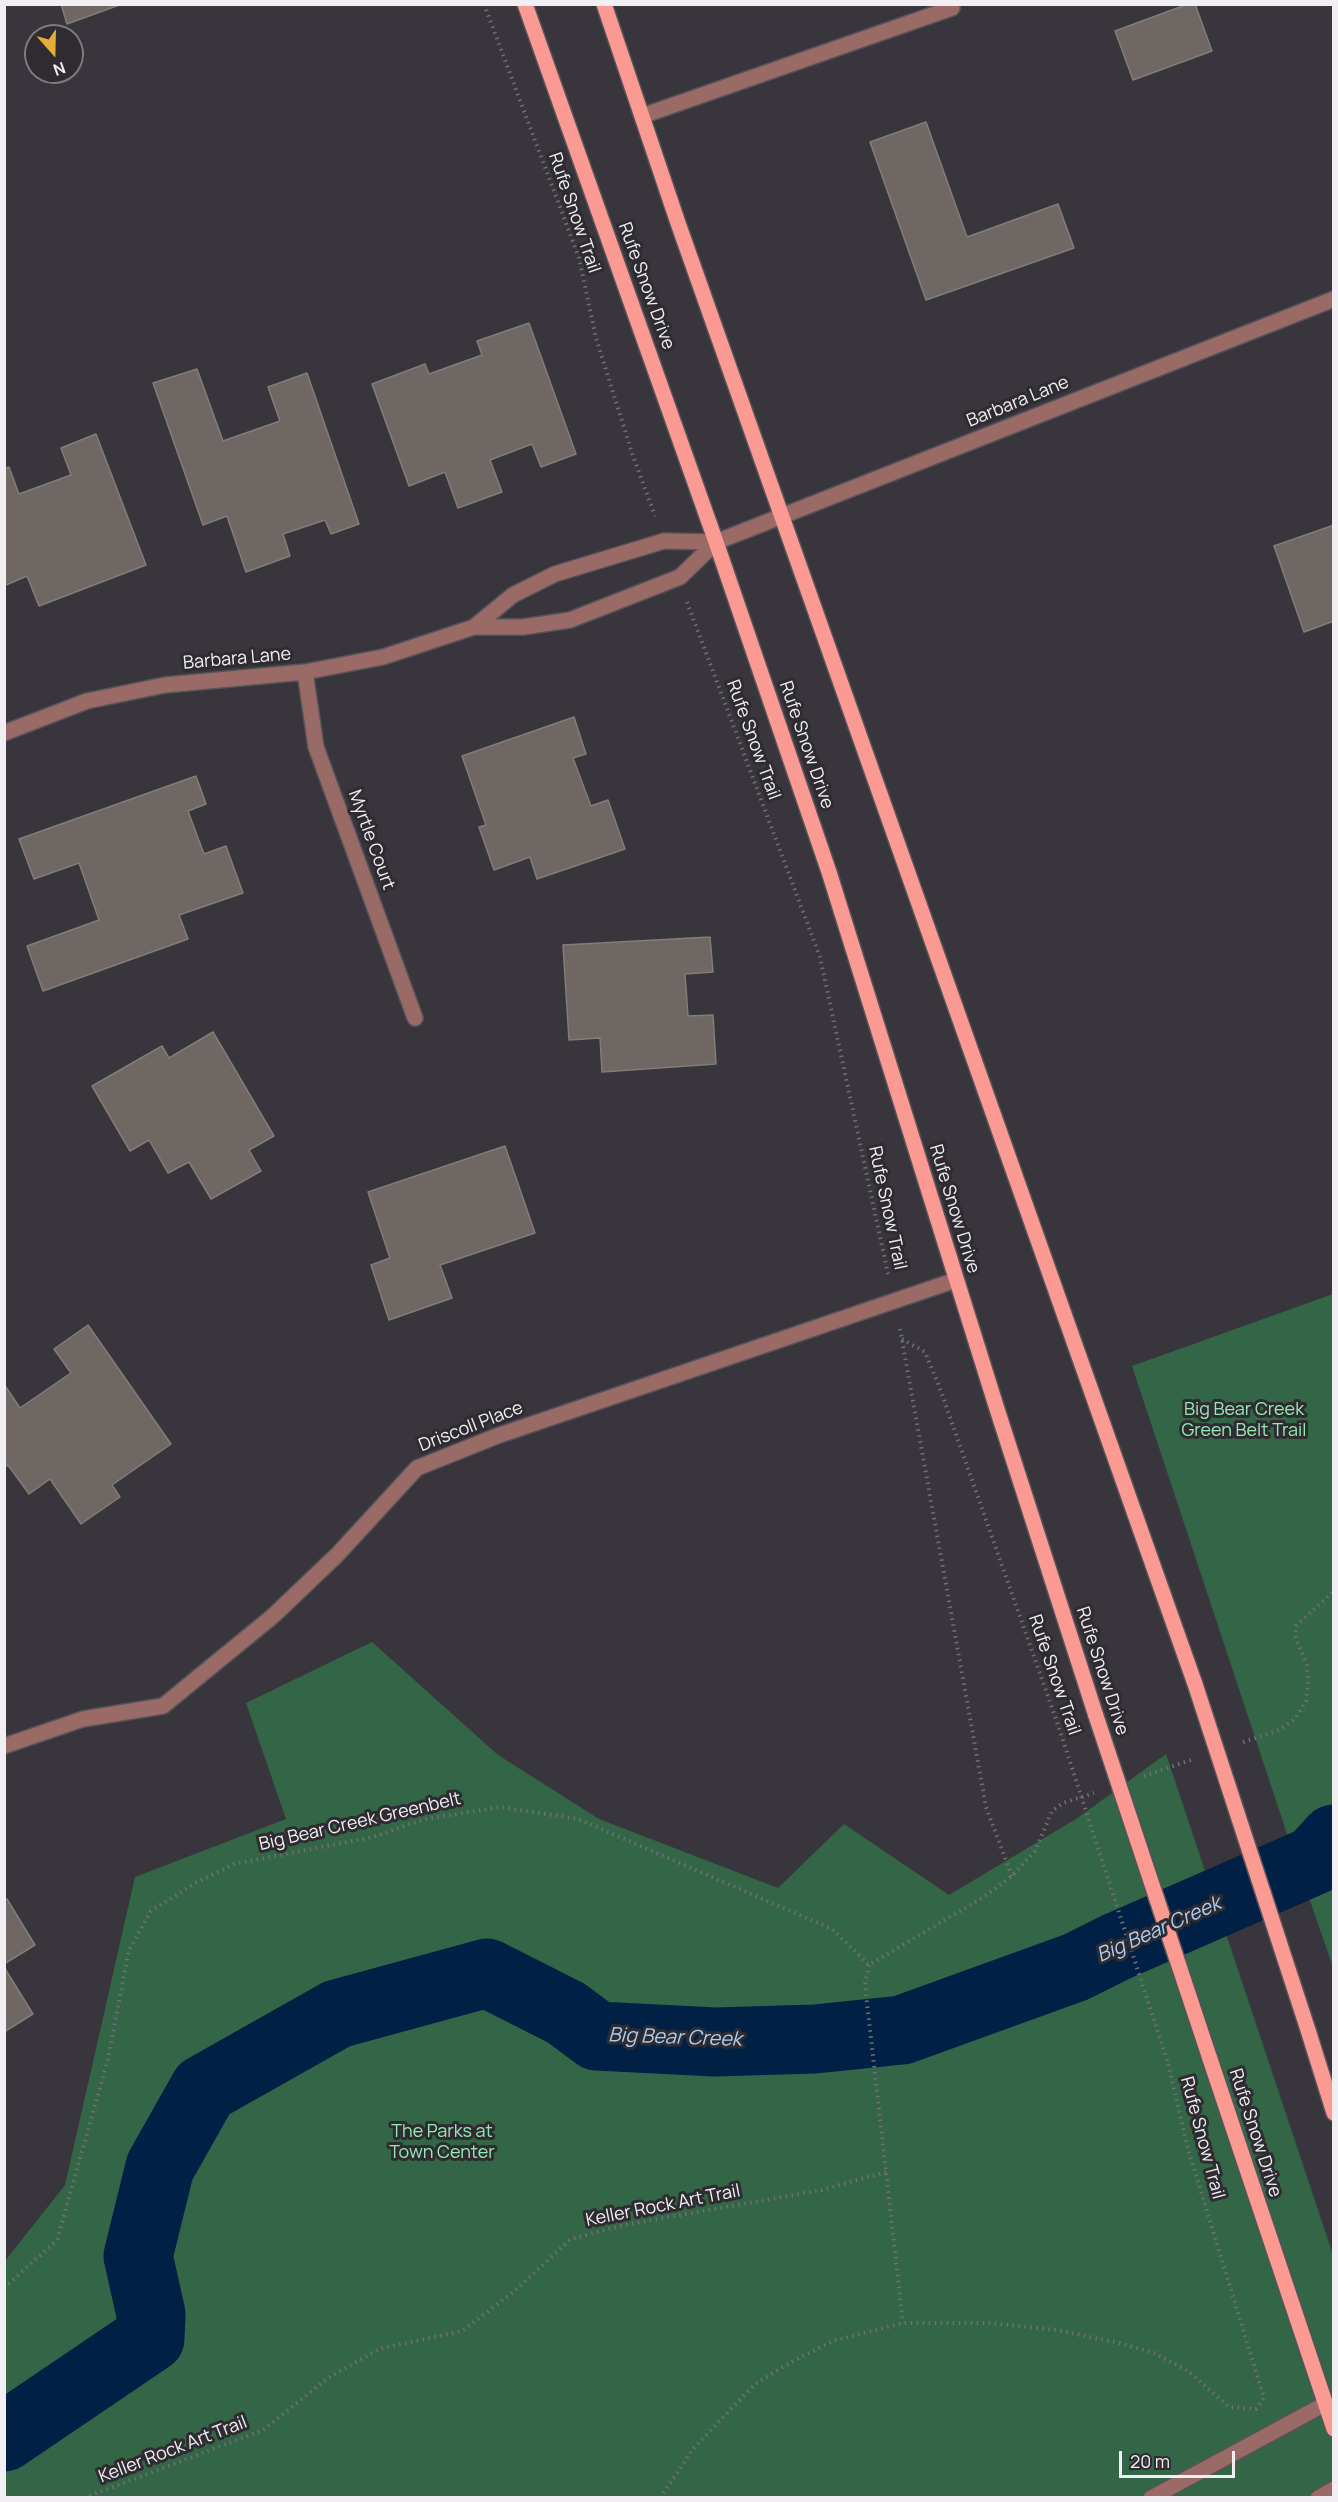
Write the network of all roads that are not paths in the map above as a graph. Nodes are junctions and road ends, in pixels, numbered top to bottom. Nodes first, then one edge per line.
1 (525, 4) edge
2 (604, 4) edge
3 (952, 8) dead end
4 (642, 116) junction
5 (1334, 299) edge
6 (784, 516) junction
7 (716, 542) junction
8 (474, 627) junction
9 (305, 672) junction
10 (4, 733) edge
11 (415, 1018) dead end
12 (956, 1280) junction
13 (4, 1746) edge
14 (1334, 2113) edge
15 (1329, 2402) edge
16 (1334, 2429) edge
17 (1334, 2489) edge
18 (1151, 2498) edge
19 (1318, 2498) edge

1 - 7 main road, Rufe Snow Drive
2 - 4 main road
3 - 4 street
4 - 6 main road
5 - 6 street, Barbara Lane
6 - 7 street, Barbara Lane
6 - 14 main road, bridge
7 - 8 street, Barbara Lane
7 - 8 street, Barbara Lane
7 - 12 main road, Rufe Snow Drive
8 - 9 street, Barbara Lane
9 - 10 street, Barbara Lane
9 - 11 street, Myrtle Court
12 - 13 street, Driscoll Place
12 - 15 main road, Rufe Snow Drive, bridge
15 - 16 main road, Rufe Snow Drive
15 - 18 street
17 - 19 street

